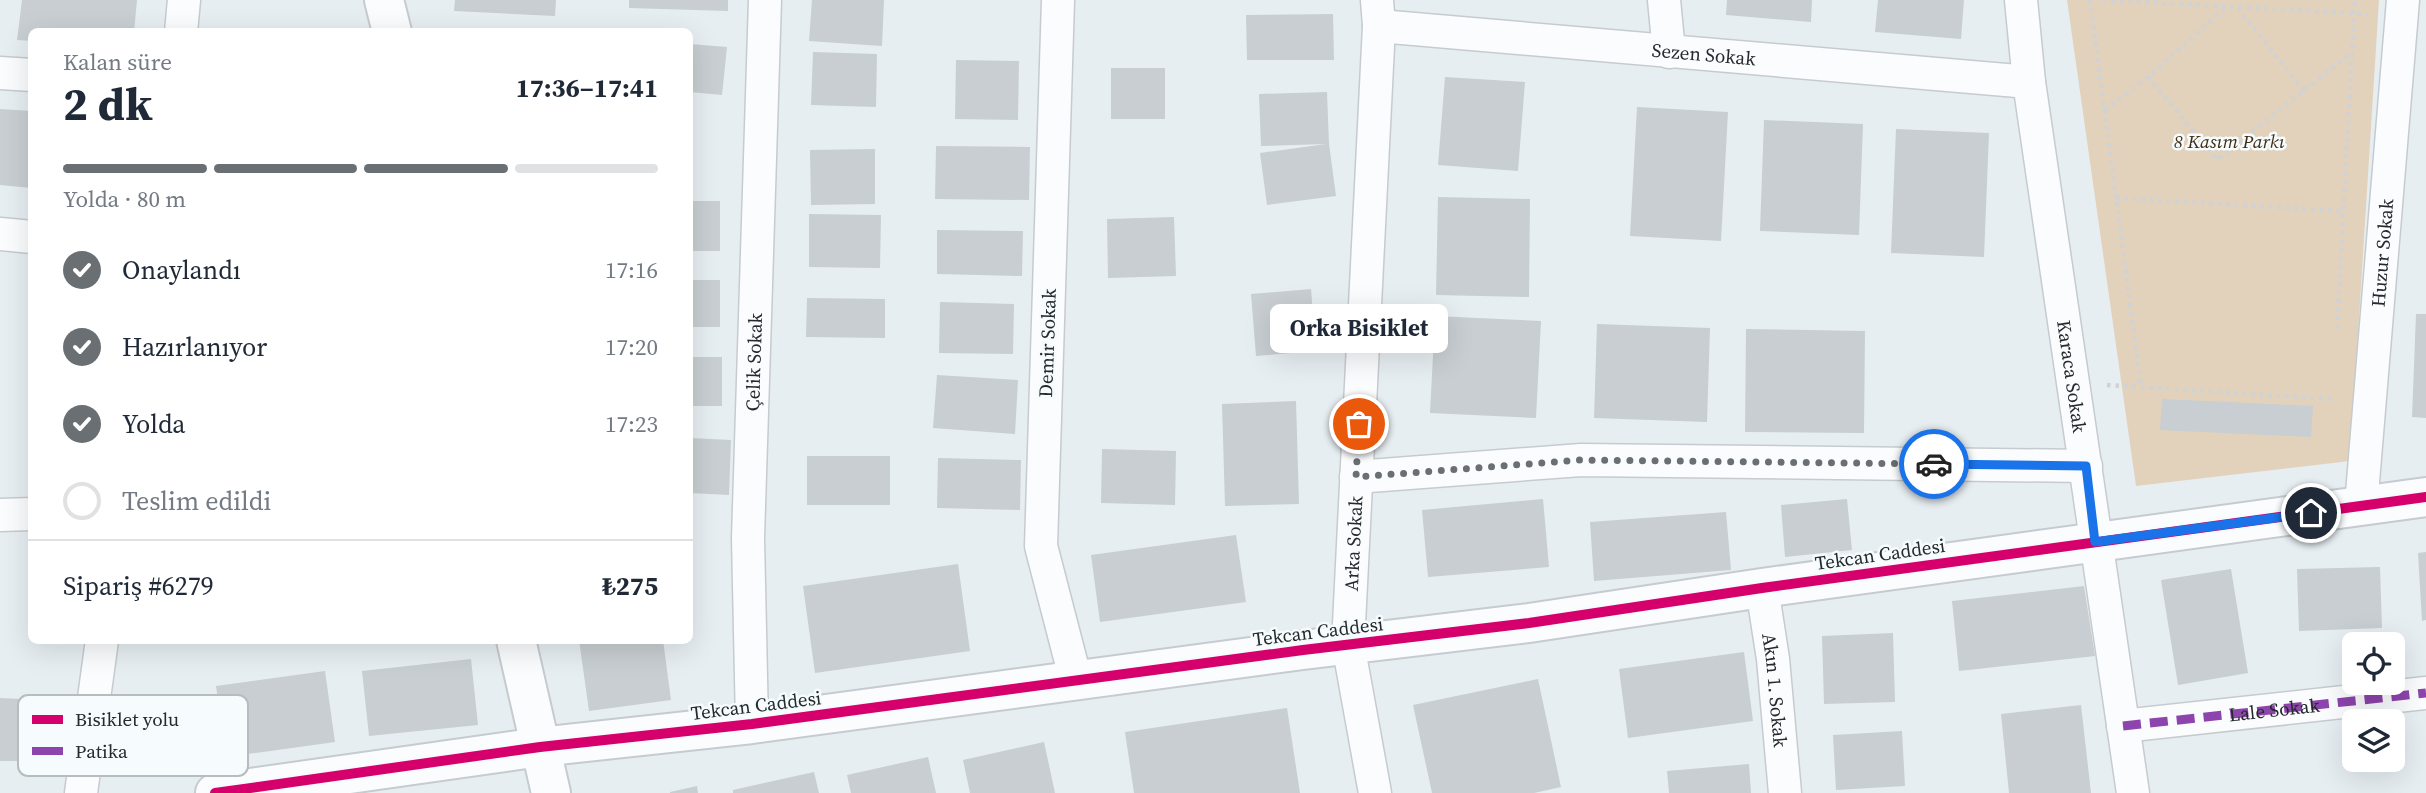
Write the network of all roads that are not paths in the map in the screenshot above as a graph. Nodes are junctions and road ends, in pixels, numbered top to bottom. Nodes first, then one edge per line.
1 (184, 0) edge
2 (384, 0) edge
3 (765, 0) edge
4 (1058, 0) edge
5 (1664, 0) edge
6 (2021, 0) edge
7 (2408, 9) edge
8 (1378, 13) edge
9 (181, 28) edge
10 (391, 28) edge
11 (1669, 52) junction
12 (0, 73) edge
13 (28, 75) edge
14 (2029, 82) junction
15 (0, 234) edge
16 (28, 237) edge
17 (2086, 466) junction
18 (1356, 477) junction
19 (2426, 497) edge
20 (2361, 506) junction
21 (28, 514) edge
22 (0, 515) edge
23 (2095, 542) junction
24 (1762, 588) junction
25 (101, 644) edge
26 (517, 644) edge
27 (1348, 644) junction
28 (1076, 681) junction
29 (2426, 693) edge
30 (94, 695) edge
31 (752, 724) junction
32 (2123, 726) junction
33 (540, 747) junction
34 (215, 793) edge
35 (551, 793) edge
36 (1375, 793) edge
37 (1785, 793) edge
38 (2133, 793) edge

1 - 9 street
2 - 10 street
3 - 31 street, Çelik Sokak
4 - 28 street, Demir Sokak
5 - 11 street
6 - 14 street, Karaca Sokak
7 - 20 street, Huzur Sokak
8 - 11 street, Sezen Sokak
8 - 18 street, Arka Sokak
11 - 14 street, Sezen Sokak
12 - 13 street
14 - 17 street, Karaca Sokak
15 - 16 street
17 - 18 street
17 - 23 street, Karaca Sokak
18 - 27 street, Arka Sokak
19 - 20 street, Tekcan Caddesi
20 - 23 street, Tekcan Caddesi
21 - 22 street
23 - 24 street, Tekcan Caddesi
23 - 32 street, Karaca Sokak
24 - 27 street, Tekcan Caddesi
24 - 37 street, Akın 1. Sokak
25 - 30 street
26 - 33 street
27 - 28 street, Tekcan Caddesi
27 - 36 street, Arka Sokak
28 - 31 street, Tekcan Caddesi
29 - 32 street, Lale Sokak
31 - 33 street, Tekcan Caddesi
32 - 38 street, Karaca Sokak
33 - 34 street, Tekcan Caddesi
33 - 35 street

